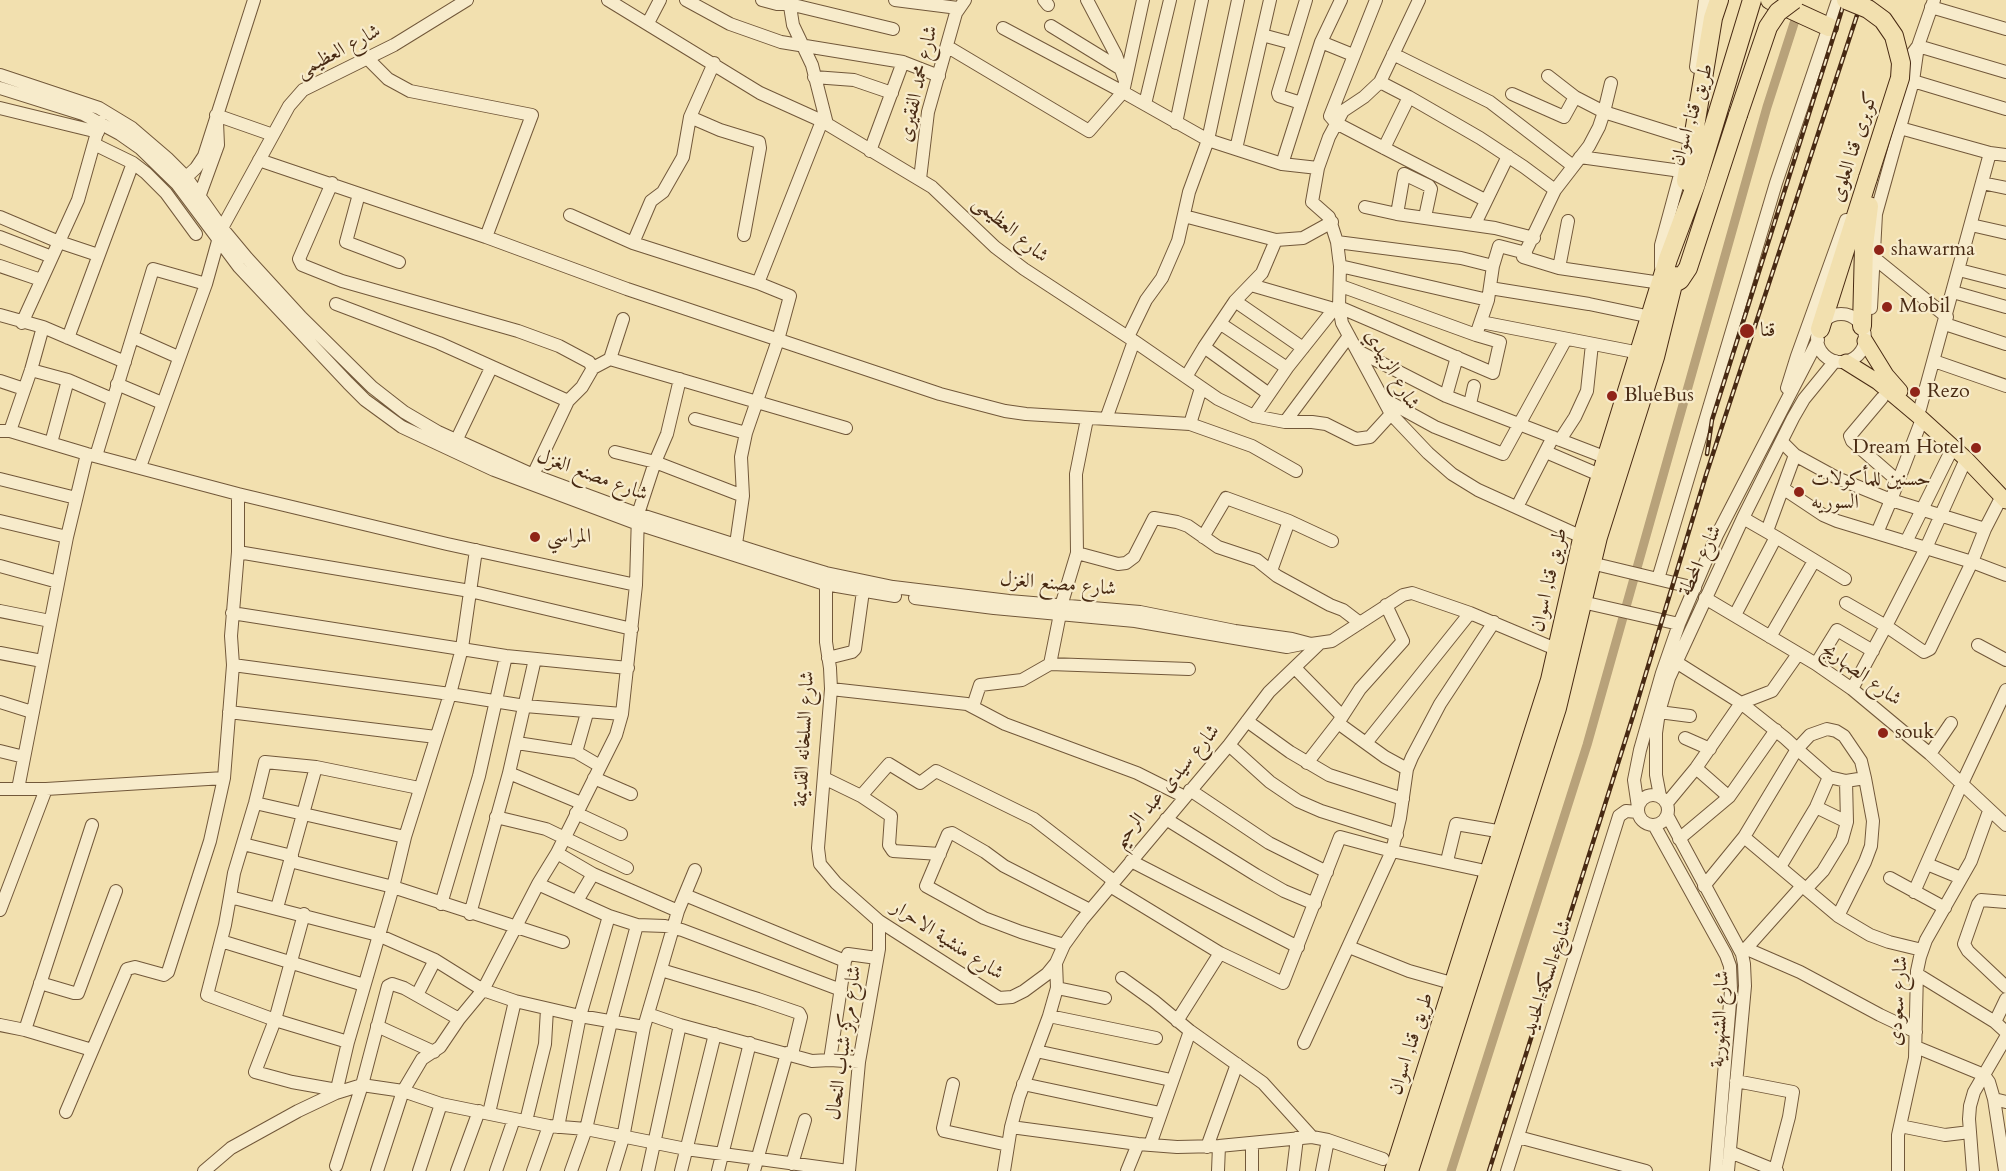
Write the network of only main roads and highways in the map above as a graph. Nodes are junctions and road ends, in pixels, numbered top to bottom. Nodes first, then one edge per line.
1 (1719, 0) edge
2 (1752, 0) edge
3 (1764, 0) edge
4 (1770, 0) edge
5 (1846, 0) edge
6 (1870, 0) edge
7 (1791, 4) edge
8 (1824, 25) road end
9 (1872, 179) junction
10 (1674, 242) junction
11 (1666, 281) junction
12 (1864, 334) joint
13 (1819, 335) road end
14 (1840, 361) road end
15 (1921, 414) junction
16 (2004, 495) edge
17 (1388, 1165) edge
18 (1408, 1171) edge

1 - 10 highway
2 - 10 highway, طريق قنا, اسوان
3 - 11 highway, طريق قنا, اسوان
4 - 7 highway
5 - 9 highway, كوبرى قنا العلوى, bridge
6 - 9 highway, كوبرى قنا العلوى
7 - 8 highway
7 - 11 highway, bridge
9 - 12 highway, كوبرى قنا العلوى
9 - 13 highway, كوبرى قنا العلوى
10 - 11 highway, طريق قنا, اسوان
11 - 17 highway, طريق قنا, اسوان
11 - 18 highway, طريق قنا, اسوان
12 - 15 main road
14 - 15 main road
15 - 16 main road
15 - 16 main road

